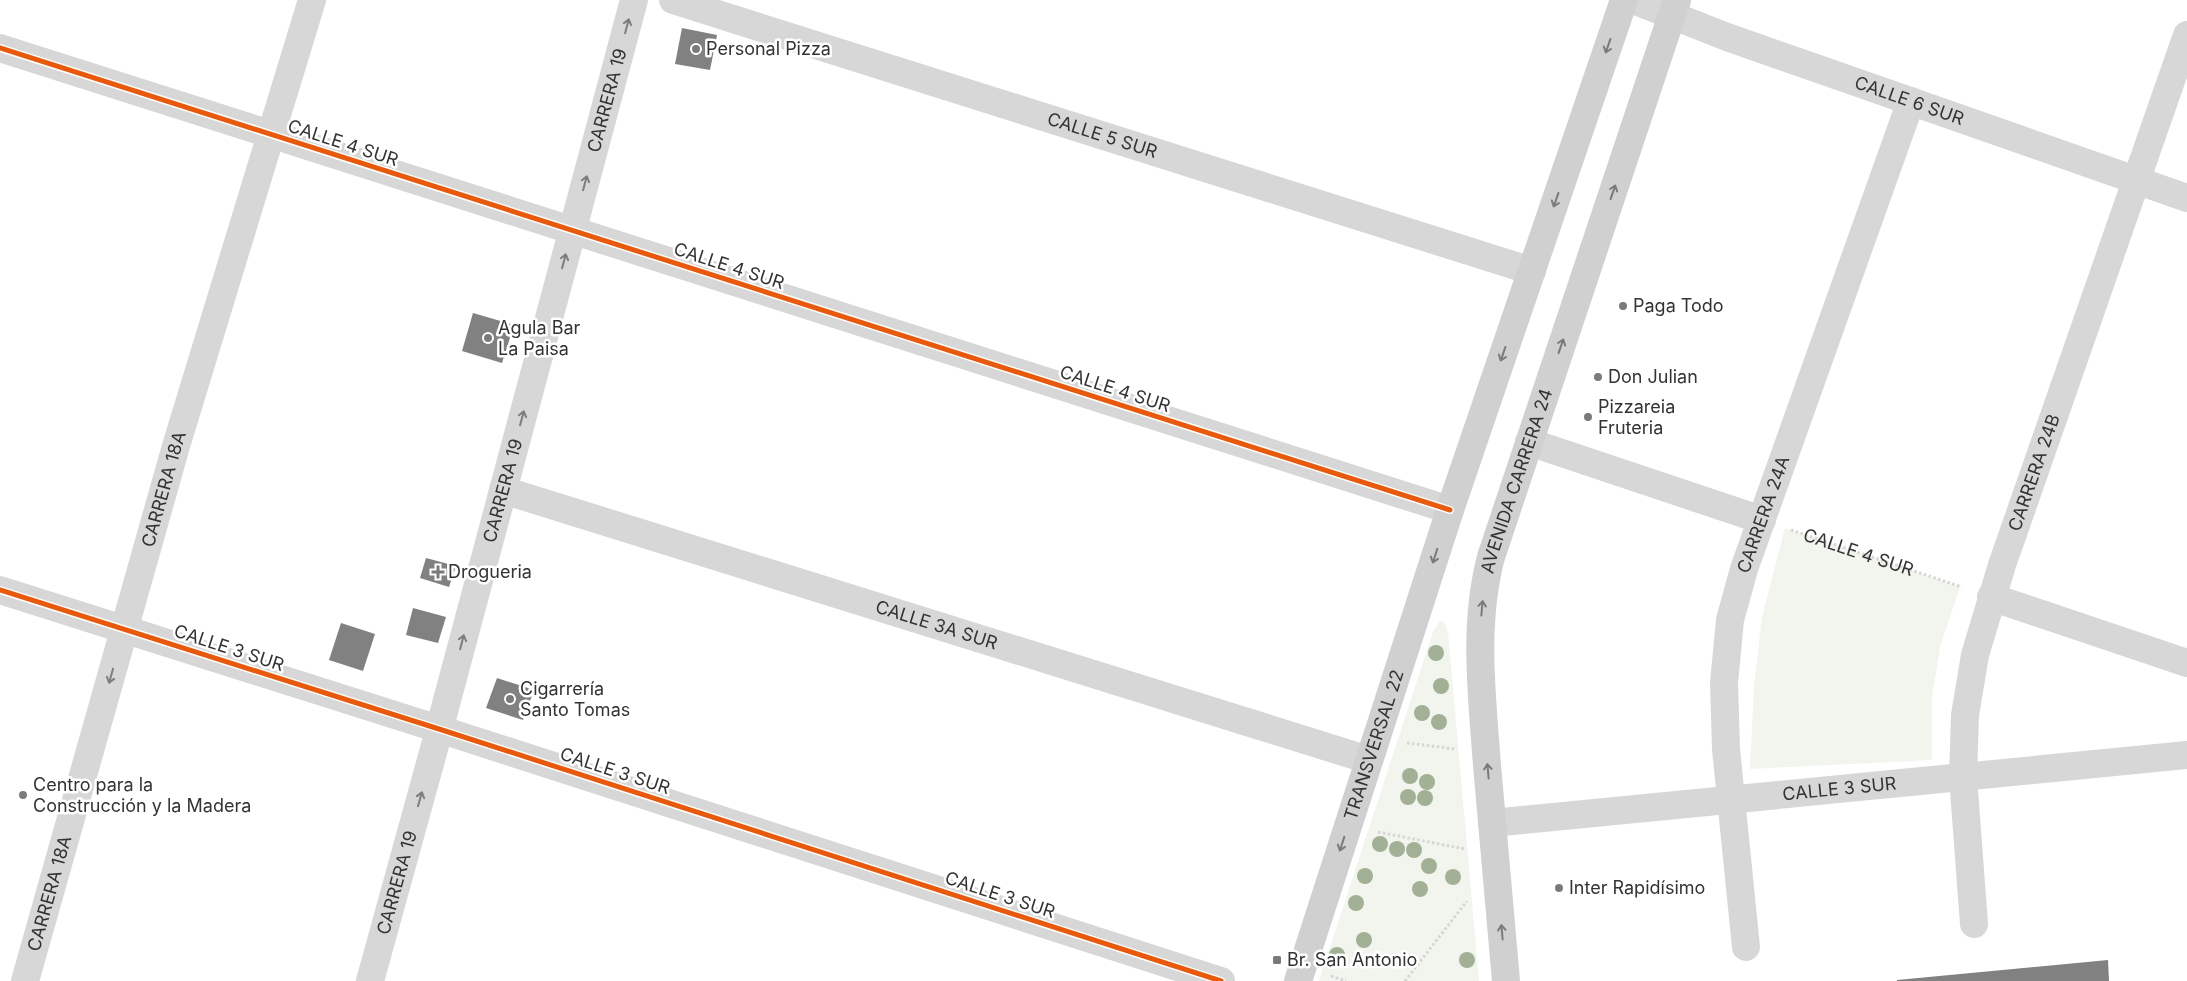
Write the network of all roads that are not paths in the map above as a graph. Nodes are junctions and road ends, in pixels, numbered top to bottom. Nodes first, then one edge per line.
1 (312, 0) edge
2 (634, 0) edge
3 (673, 0) edge
4 (1624, 0) edge
5 (1633, 0) edge
6 (1675, 8) edge
7 (2187, 35) edge
8 (0, 48) edge
9 (1911, 101) junction
10 (271, 134) junction
11 (2136, 180) junction
12 (2187, 198) edge
13 (572, 230) junction
14 (1532, 271) junction
15 (1529, 442) junction
16 (503, 490) junction
17 (1450, 510) junction
18 (1762, 520) junction
19 (0, 590) edge
20 (1991, 597) junction
21 (124, 629) junction
22 (2187, 663) edge
23 (439, 729) junction
24 (2187, 755) edge
25 (1369, 760) junction
26 (1963, 777) junction
27 (1732, 799) junction
28 (1492, 823) junction
29 (1974, 924) dead end
30 (1746, 947) dead end
31 (25, 981) edge
32 (370, 981) edge
33 (1221, 981) edge
34 (1298, 981) edge
35 (1506, 981) edge

1 - 10 street, CARRERA 18A
13 -> 2 street, CARRERA 19
3 - 14 street, CALLE 5 SUR
4 -> 14 main road
5 - 6 street, CALLE 6 SUR
6 - 9 street, CALLE 6 SUR
15 -> 6 main road, AVENIDA CARRERA 24
7 - 11 street, CARRERA 24B
8 - 10 street, CALLE 4 SUR
9 - 11 street, CALLE 6 SUR
9 - 18 street, CARRERA 24A
10 - 13 street, CALLE 4 SUR
10 - 21 street, CARRERA 18A
11 - 12 street, CALLE 6 SUR
11 - 20 street, CARRERA 24B
16 -> 13 street, CARRERA 19
13 - 17 street, CALLE 4 SUR
14 -> 17 main road
15 - 18 street
28 -> 15 main road, AVENIDA CARRERA 24
23 -> 16 street, CARRERA 19
16 - 25 street, CALLE 3A SUR
17 -> 25 main road, TRANSVERSAL 22
18 - 27 street, CARRERA 24A
19 - 21 street, CALLE 3 SUR
20 - 22 street
20 - 26 street, CARRERA 24B
21 - 23 street, CALLE 3 SUR
21 -> 31 street, CARRERA 18A
32 -> 23 street, CARRERA 19
23 - 33 street, CALLE 3 SUR
24 - 26 street, CALLE 3 SUR
25 -> 34 main road, TRANSVERSAL 22
26 - 27 street, CALLE 3 SUR
26 - 29 street, CARRERA 24B
27 - 28 street, CALLE 3 SUR
27 - 30 street, CARRERA 24A
35 -> 28 main road, AVENIDA CARRERA 24

